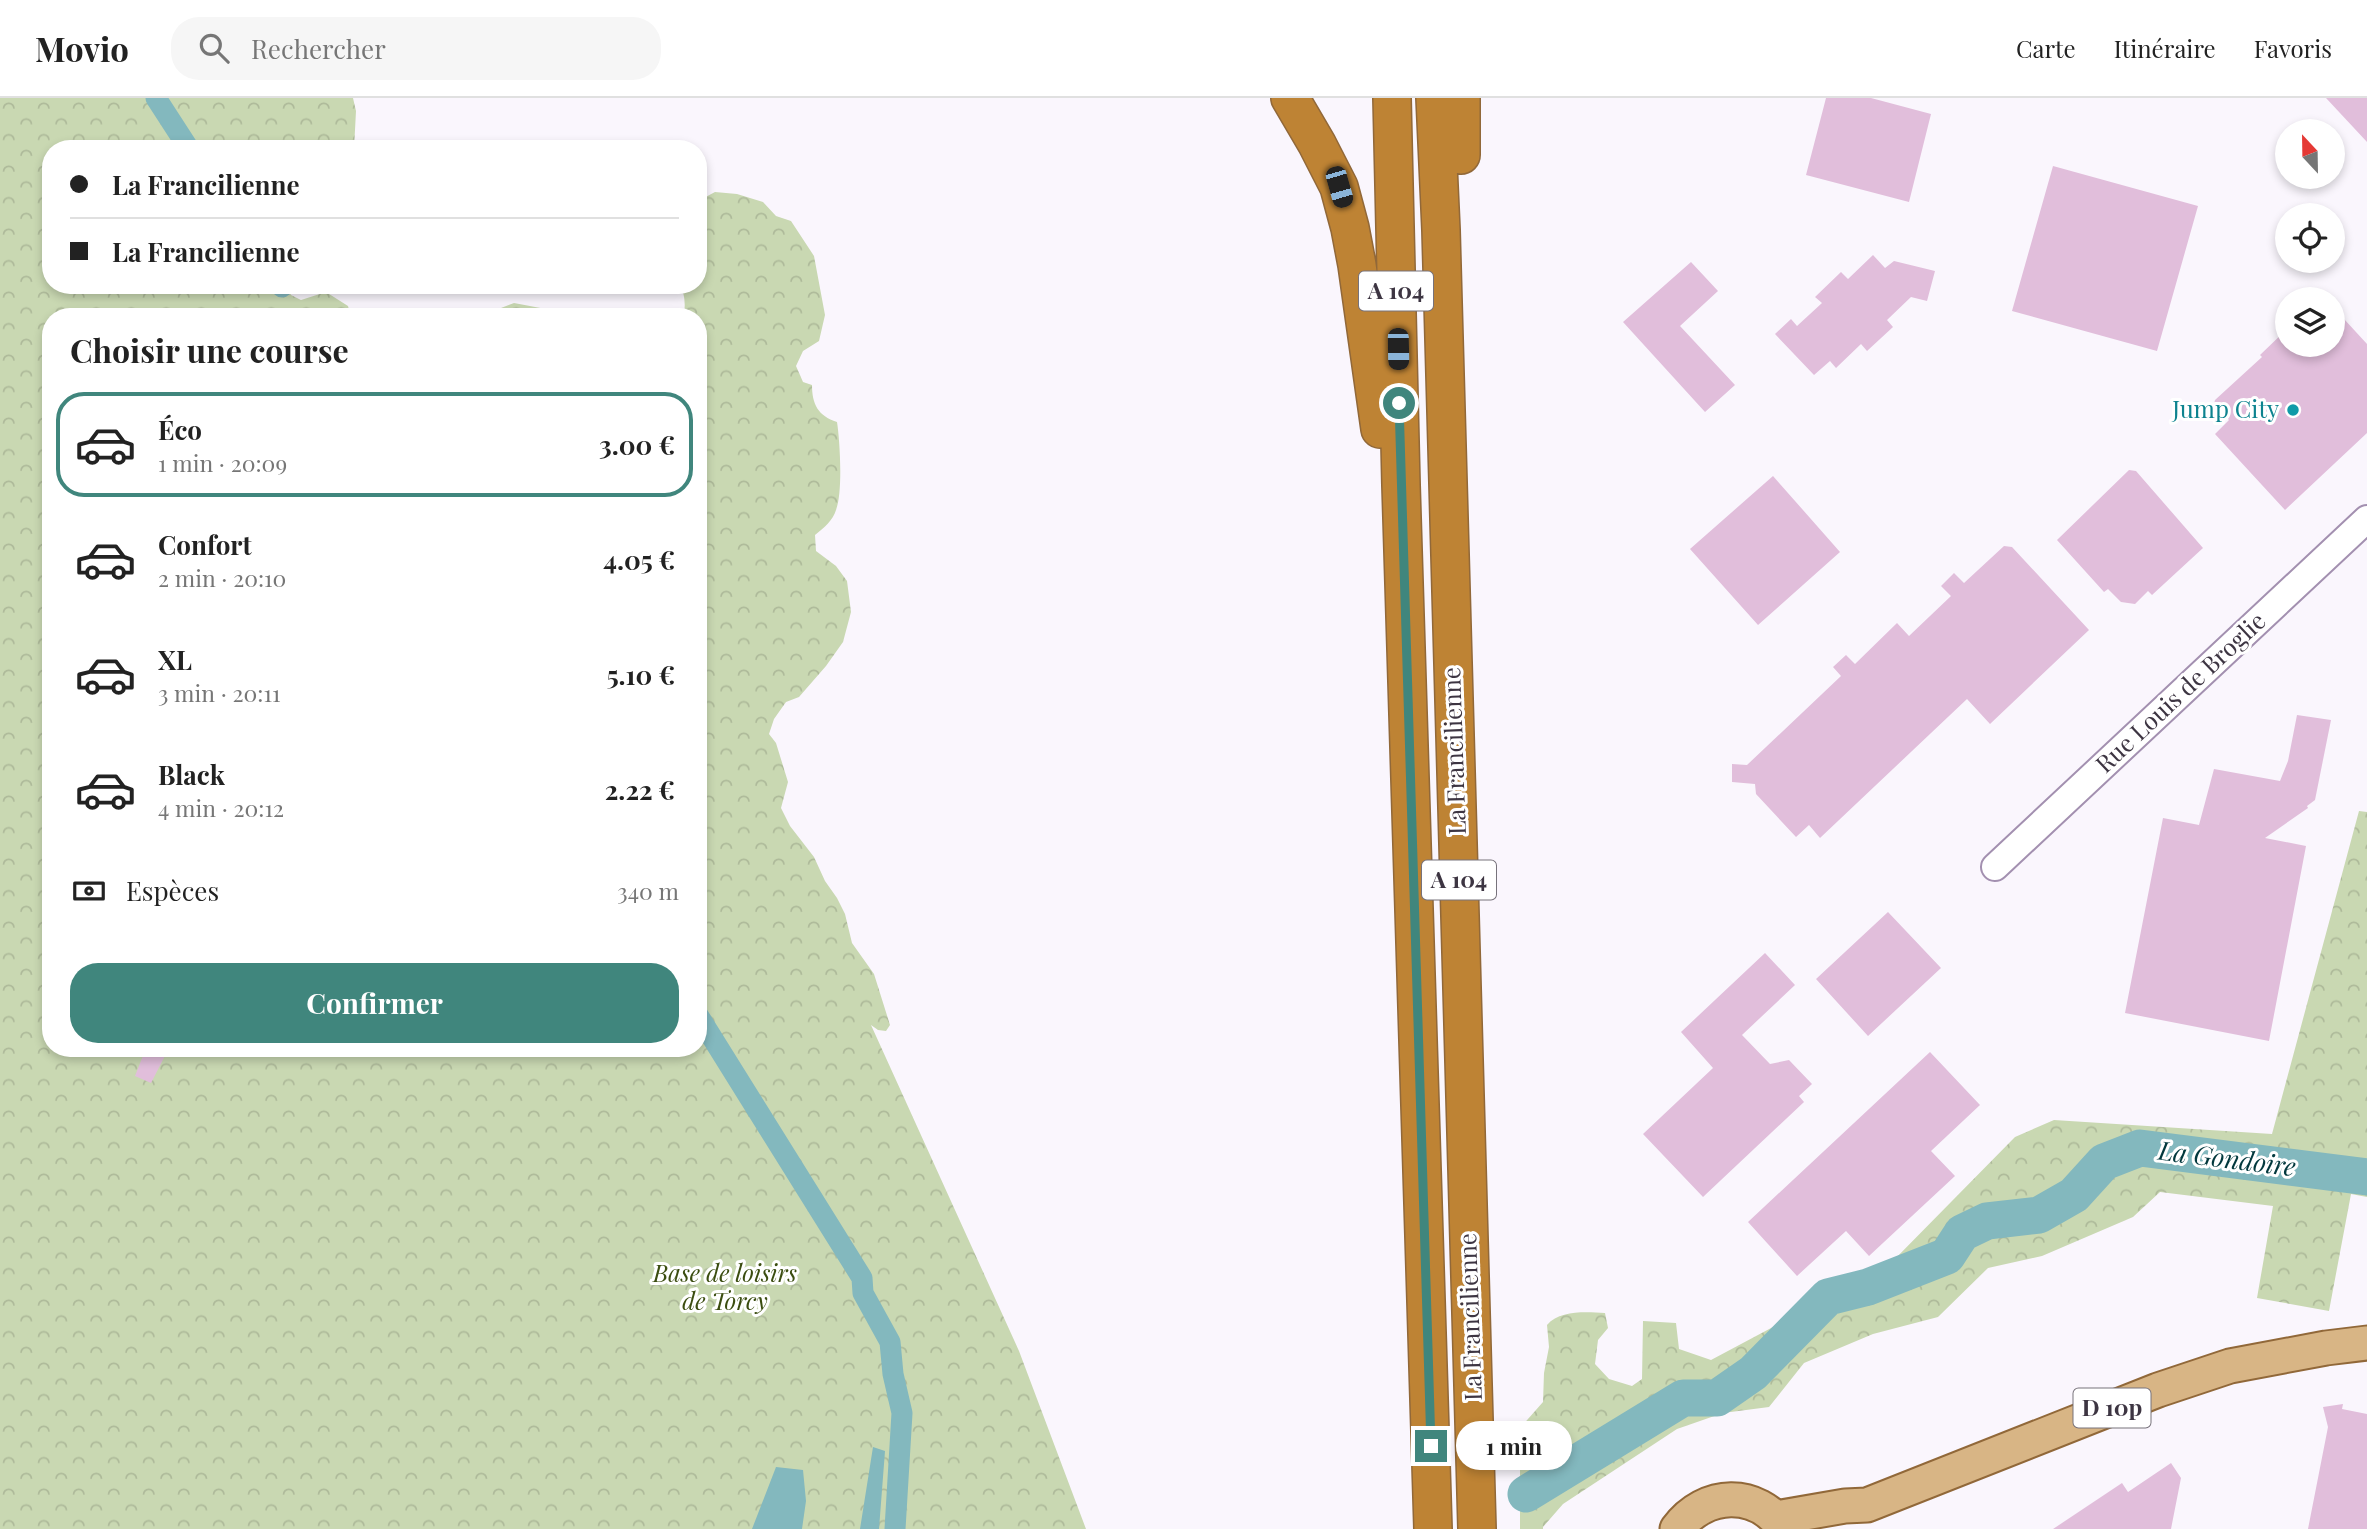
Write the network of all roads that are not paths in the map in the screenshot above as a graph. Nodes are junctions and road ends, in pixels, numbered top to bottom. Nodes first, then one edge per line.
1 (1290, 98) edge
2 (1392, 98) edge
3 (1435, 98) edge
4 (1461, 98) edge
5 (1441, 230) junction
6 (1401, 485) junction
7 (2367, 519) edge
8 (1995, 867) dead end
9 (2367, 1343) edge
10 (1867, 1505) junction
11 (1780, 1523) edge
12 (1433, 1529) edge
13 (1477, 1529) edge
14 (1677, 1529) edge
15 (1835, 1529) edge

1 - 6 highway
2 - 6 highway, La Francilienne / A 104
3 - 5 highway, La Francilienne / A 104
4 - 5 highway
5 - 13 highway, La Francilienne / A 104
6 - 12 highway, La Francilienne / A 104
7 - 8 street, Rue Louis de Broglie
9 - 10 main road, D 10p
10 - 11 main road, D 10p
10 - 15 main road, D 10p
11 - 14 main road

